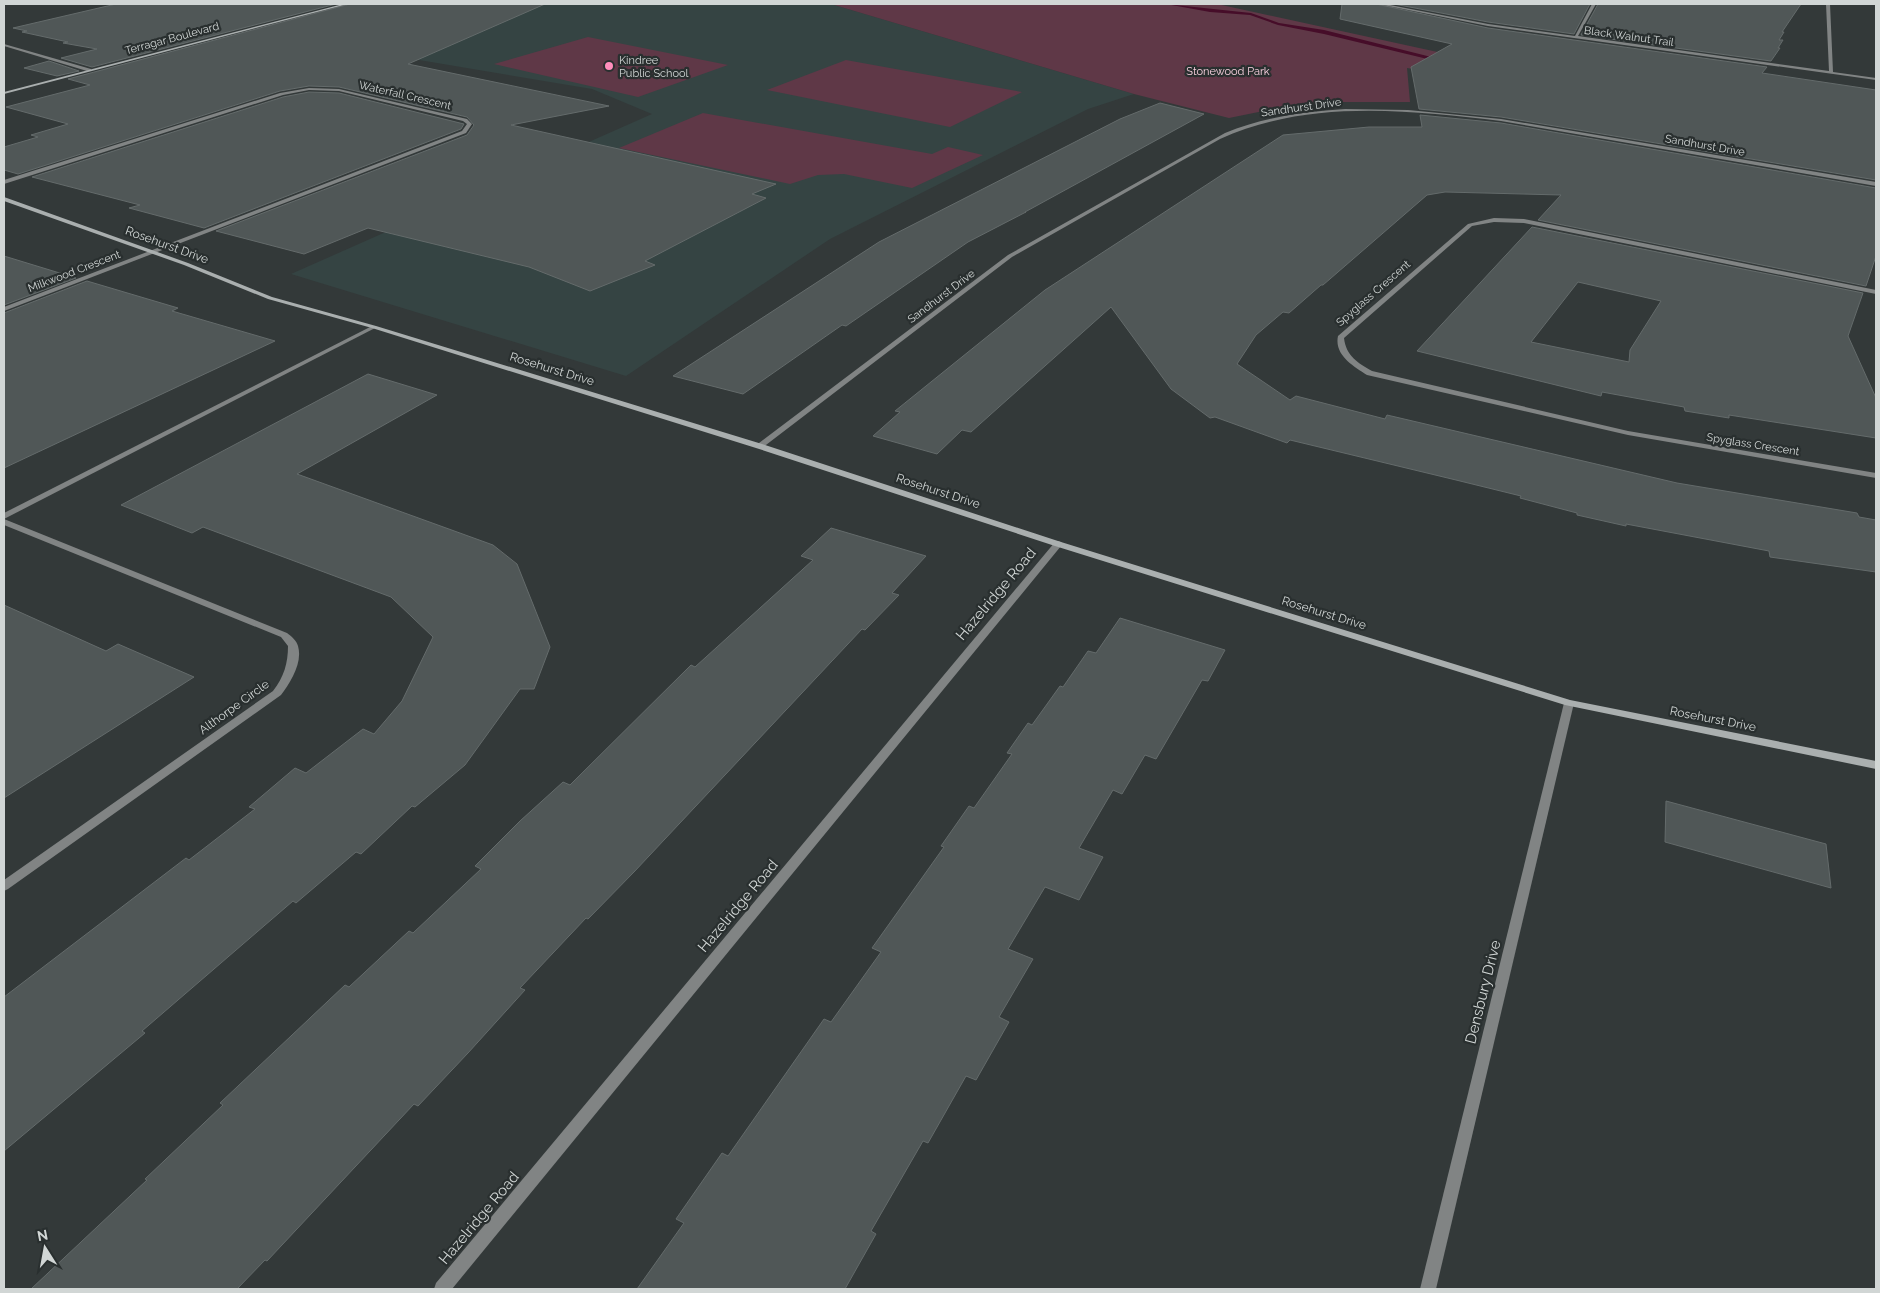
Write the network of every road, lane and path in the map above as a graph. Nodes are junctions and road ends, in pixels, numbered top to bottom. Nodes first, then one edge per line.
1 (346, 4) edge
2 (1380, 4) edge
3 (1594, 4) edge
4 (1828, 4) edge
5 (1576, 37) junction
6 (4, 45) edge
7 (89, 70) junction
8 (1831, 73) junction
9 (1876, 79) edge
10 (4, 93) edge
11 (4, 182) edge
12 (1876, 184) edge
13 (4, 199) edge
14 (152, 252) junction
15 (1876, 292) edge
16 (4, 309) edge
17 (374, 327) junction
18 (759, 446) junction
19 (1876, 476) edge
20 (4, 516) edge
21 (4, 522) edge
22 (1058, 544) junction
23 (1569, 703) junction
24 (1876, 765) edge
25 (4, 886) edge
26 (442, 1289) edge
27 (1428, 1289) edge

1 - 7 street, Terragar Boulevard
2 - 5 street, Black Walnut Trail
3 - 5 street
4 - 8 street
5 - 8 street, Black Walnut Trail
6 - 7 street
7 - 10 street, Terragar Boulevard
8 - 9 street, Black Walnut Trail
11 - 14 street, Waterfall Crescent
12 - 18 street, Sandhurst Drive
13 - 14 street, Rosehurst Drive
14 - 16 street, Milkwood Crescent
14 - 17 street, Rosehurst Drive
15 - 19 street, Spyglass Crescent
17 - 18 street, Rosehurst Drive
17 - 20 street
18 - 22 street, Rosehurst Drive
21 - 25 street, Althorpe Circle
22 - 23 street, Rosehurst Drive
22 - 26 street, Hazelridge Road
23 - 24 street, Rosehurst Drive
23 - 27 street, Densbury Drive

